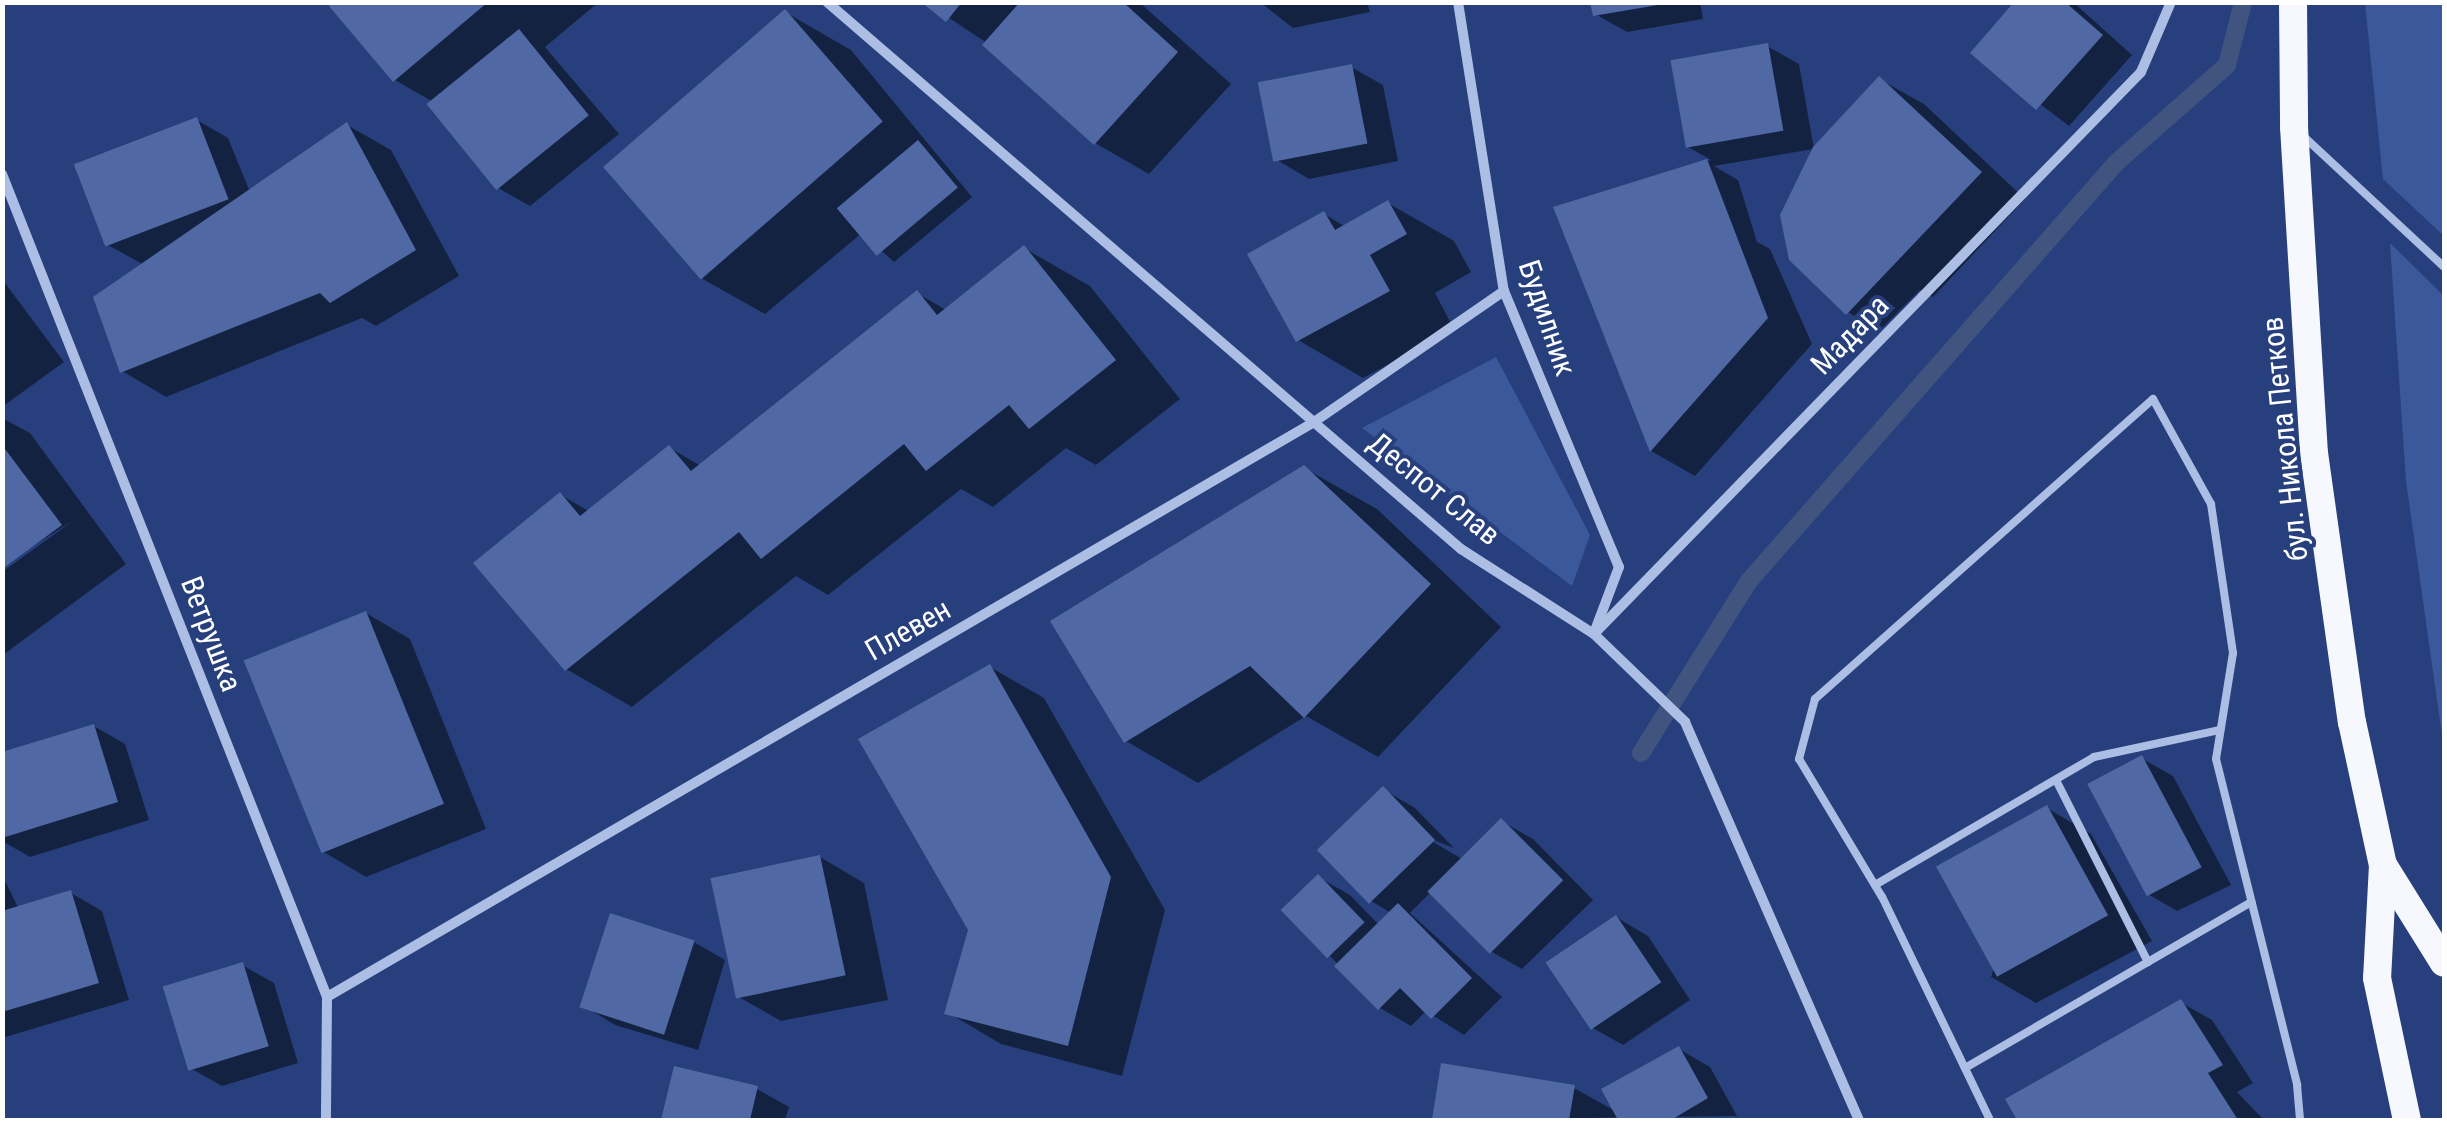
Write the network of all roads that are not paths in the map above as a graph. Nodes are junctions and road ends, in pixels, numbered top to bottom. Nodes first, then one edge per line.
1 (828, 2) edge
2 (1458, 2) edge
3 (2170, 2) edge
4 (2294, 2) edge
5 (2294, 128) junction
6 (2, 174) edge
7 (2444, 267) edge
8 (1504, 292) junction
9 (1314, 422) junction
10 (1594, 634) junction
11 (2220, 730) junction
12 (2056, 780) junction
13 (2383, 865) junction
14 (1874, 885) junction
15 (2252, 902) junction
16 (2444, 956) edge
17 (2148, 962) junction
18 (327, 997) junction
19 (1964, 1068) junction
20 (326, 1120) edge
21 (1859, 1120) edge
22 (1990, 1120) edge
23 (2300, 1120) edge
24 (2407, 1120) edge

1 - 9 street, Деспот Слав
2 - 8 street, Будилник
3 - 10 street, Мадара
4 - 5 highway, бул. Никола Петков
5 - 7 lane
5 - 13 highway, бул. Никола Петков
6 - 18 street, Ветрушка
8 - 9 street, Плевен
8 - 10 street, Будилник
9 - 10 street, Деспот Слав
9 - 18 street, Плевен
10 - 21 street, Деспот Слав
11 - 12 lane
11 - 14 lane
11 - 15 lane
12 - 14 lane
12 - 17 lane
13 - 16 highway, бул. Никола Петков
13 - 24 highway, бул. Никола Петков
14 - 19 lane
15 - 17 lane
15 - 23 lane
17 - 19 lane
18 - 20 street, Ветрушка
19 - 22 lane

